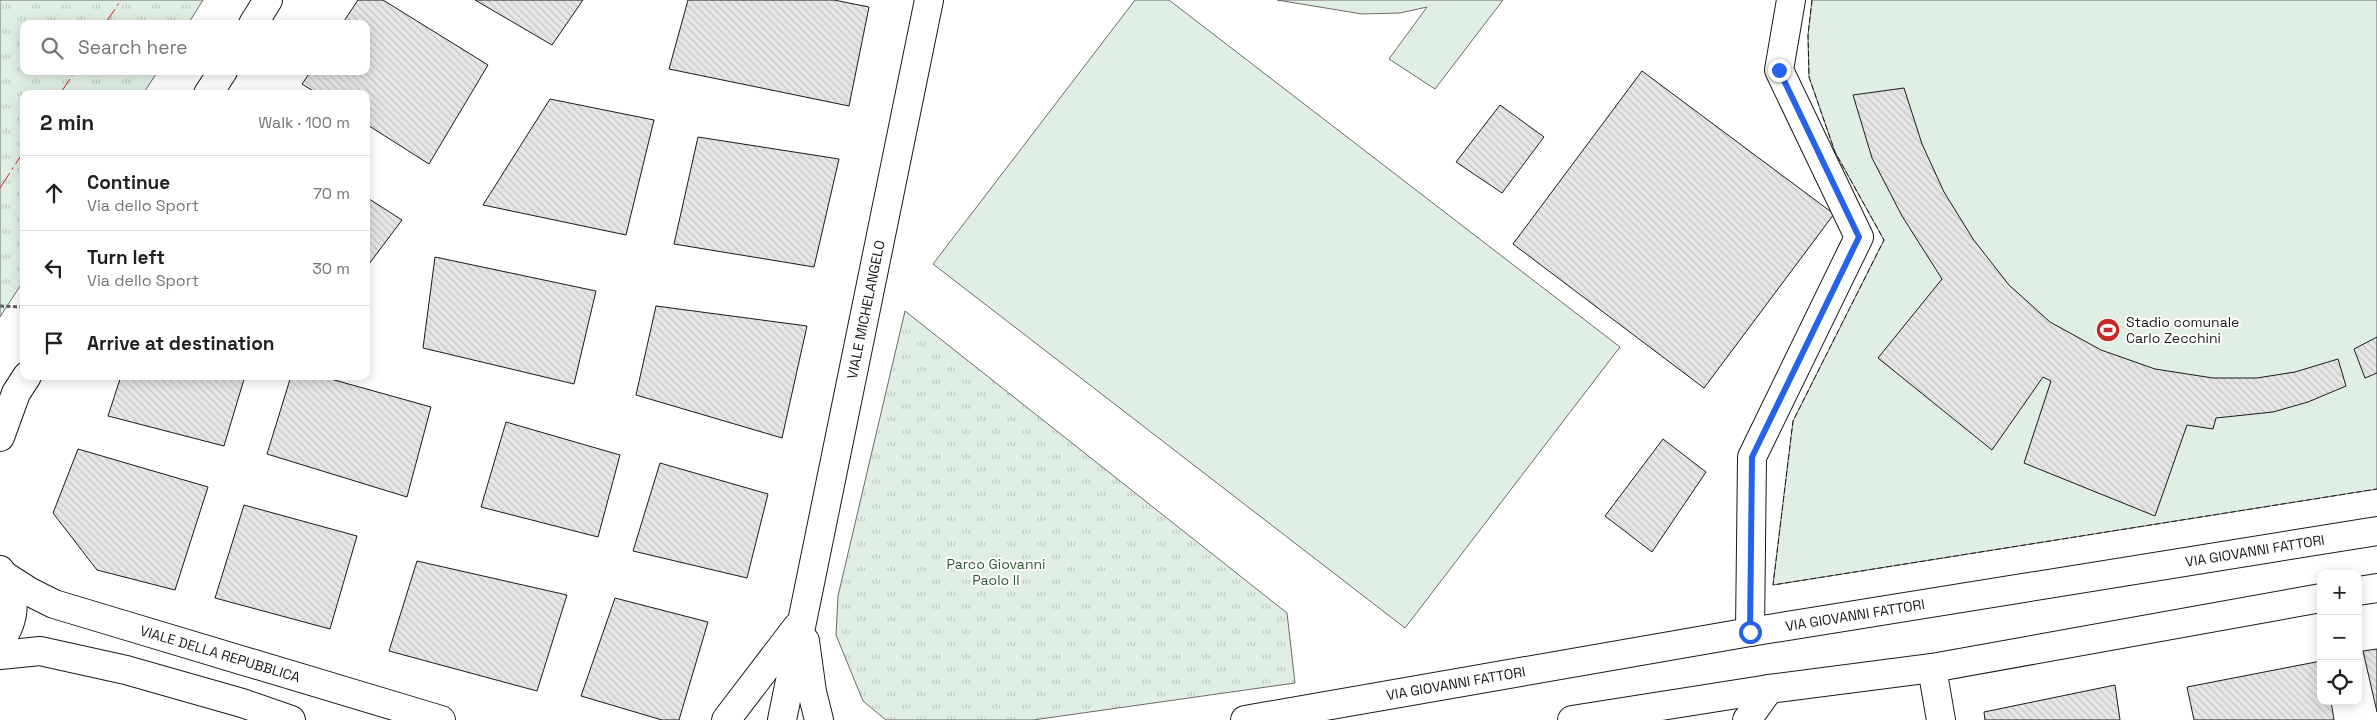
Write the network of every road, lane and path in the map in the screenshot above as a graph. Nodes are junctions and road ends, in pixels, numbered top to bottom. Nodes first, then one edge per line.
1 (268, 0) edge
2 (929, 0) edge
3 (1791, 0) edge
4 (256, 20) edge
5 (220, 75) edge
6 (210, 90) edge
7 (0, 306) edge
8 (20, 307) edge
9 (14, 393) edge
10 (0, 437) edge
11 (2377, 531) edge
12 (2, 573) edge
13 (2377, 588) edge
14 (2362, 591) edge
15 (2317, 599) edge
16 (802, 620) junction
17 (1750, 632) junction
18 (0, 641) edge
19 (0, 655) edge
20 (1932, 668) junction
21 (1769, 689) junction
22 (812, 692) junction
23 (291, 720) edge
24 (441, 720) edge
25 (726, 720) edge
26 (782, 720) edge
27 (819, 720) edge
28 (838, 720) edge
29 (1245, 720) edge
30 (1572, 720) edge
31 (1747, 720) edge
32 (1941, 720) edge

1 - 4 street
2 - 16 street, VIALE MICHELANGELO
3 - 17 street
5 - 6 street
7 - 8 path
9 - 10 street
11 - 17 street, VIA GIOVANNI FATTORI
12 - 18 street, VIALE DELLA REPUBBLICA
12 - 24 street, VIALE DELLA REPUBBLICA
13 - 14 street
15 - 20 street
16 - 22 street, VIALE MICHELANGELO
16 - 25 street, VIALE MICHELANGELO
16 - 26 street, VIALE MICHELANGELO
17 - 29 street, VIA GIOVANNI FATTORI
19 - 23 street
20 - 21 street
20 - 32 street
21 - 30 street
21 - 31 street
22 - 27 street, VIALE MICHELANGELO
22 - 28 street

